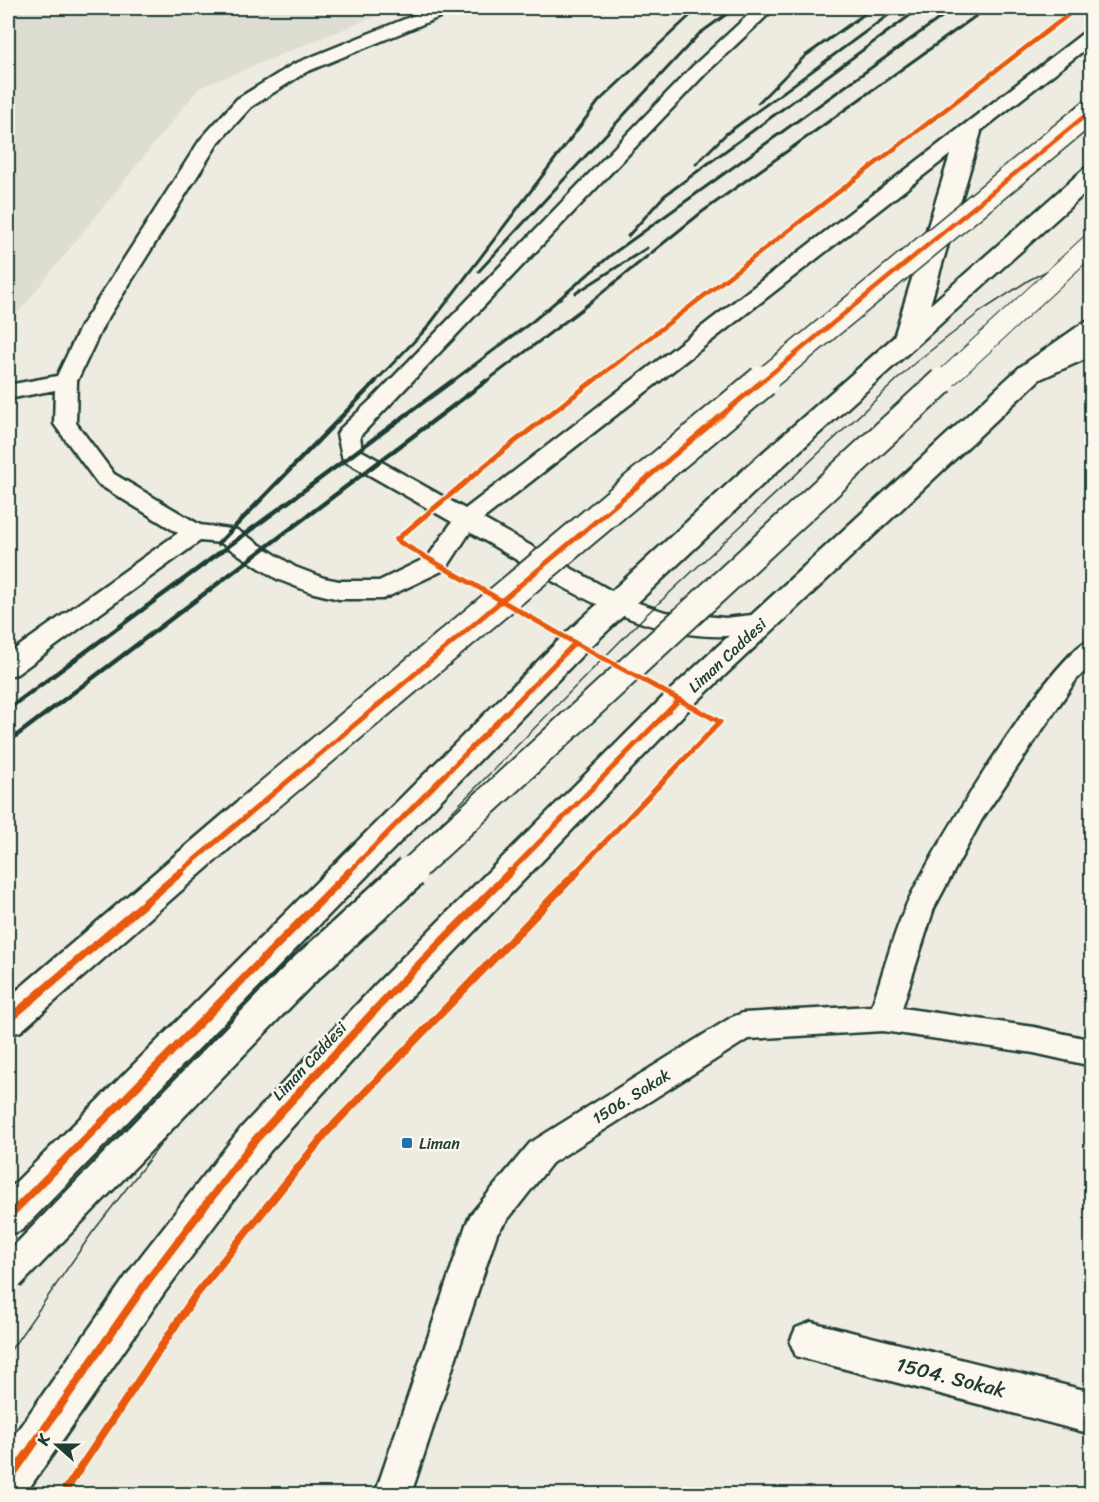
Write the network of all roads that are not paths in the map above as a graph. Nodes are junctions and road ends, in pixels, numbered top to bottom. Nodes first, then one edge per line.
1 (446, 8) edge
2 (766, 8) edge
3 (1092, 35) edge
4 (1092, 110) edge
5 (969, 132) junction
6 (1092, 174) edge
7 (1092, 243) edge
8 (1092, 329) edge
9 (906, 341) junction
10 (1092, 346) edge
11 (1030, 373) junction
12 (66, 381) junction
13 (8, 392) edge
14 (465, 521) junction
15 (195, 533) junction
16 (615, 604) junction
17 (761, 624) junction
18 (1092, 648) edge
19 (8, 668) edge
20 (883, 1018) junction
21 (8, 1020) edge
22 (1092, 1053) edge
23 (8, 1218) edge
24 (8, 1275) edge
25 (811, 1342) dead end
26 (1092, 1413) edge
27 (8, 1481) edge
28 (393, 1494) edge

1 - 12 lane
2 - 14 lane
3 - 5 lane
4 - 21 main road, bridge
5 - 9 main road
5 - 14 lane
6 - 9 main road
7 - 24 lane, bridge
8 - 11 main road
9 - 16 main road
10 - 11 main road
11 - 17 main road, Liman Caddesi
12 - 13 lane
12 - 15 lane
14 - 15 lane
14 - 16 lane
15 - 19 lane
16 - 17 lane
16 - 23 main road
17 - 27 main road, Liman Caddesi
18 - 20 lane
20 - 22 lane, 1506. Sokak
20 - 28 lane, 1506. Sokak
25 - 26 main road, 1504. Sokak

